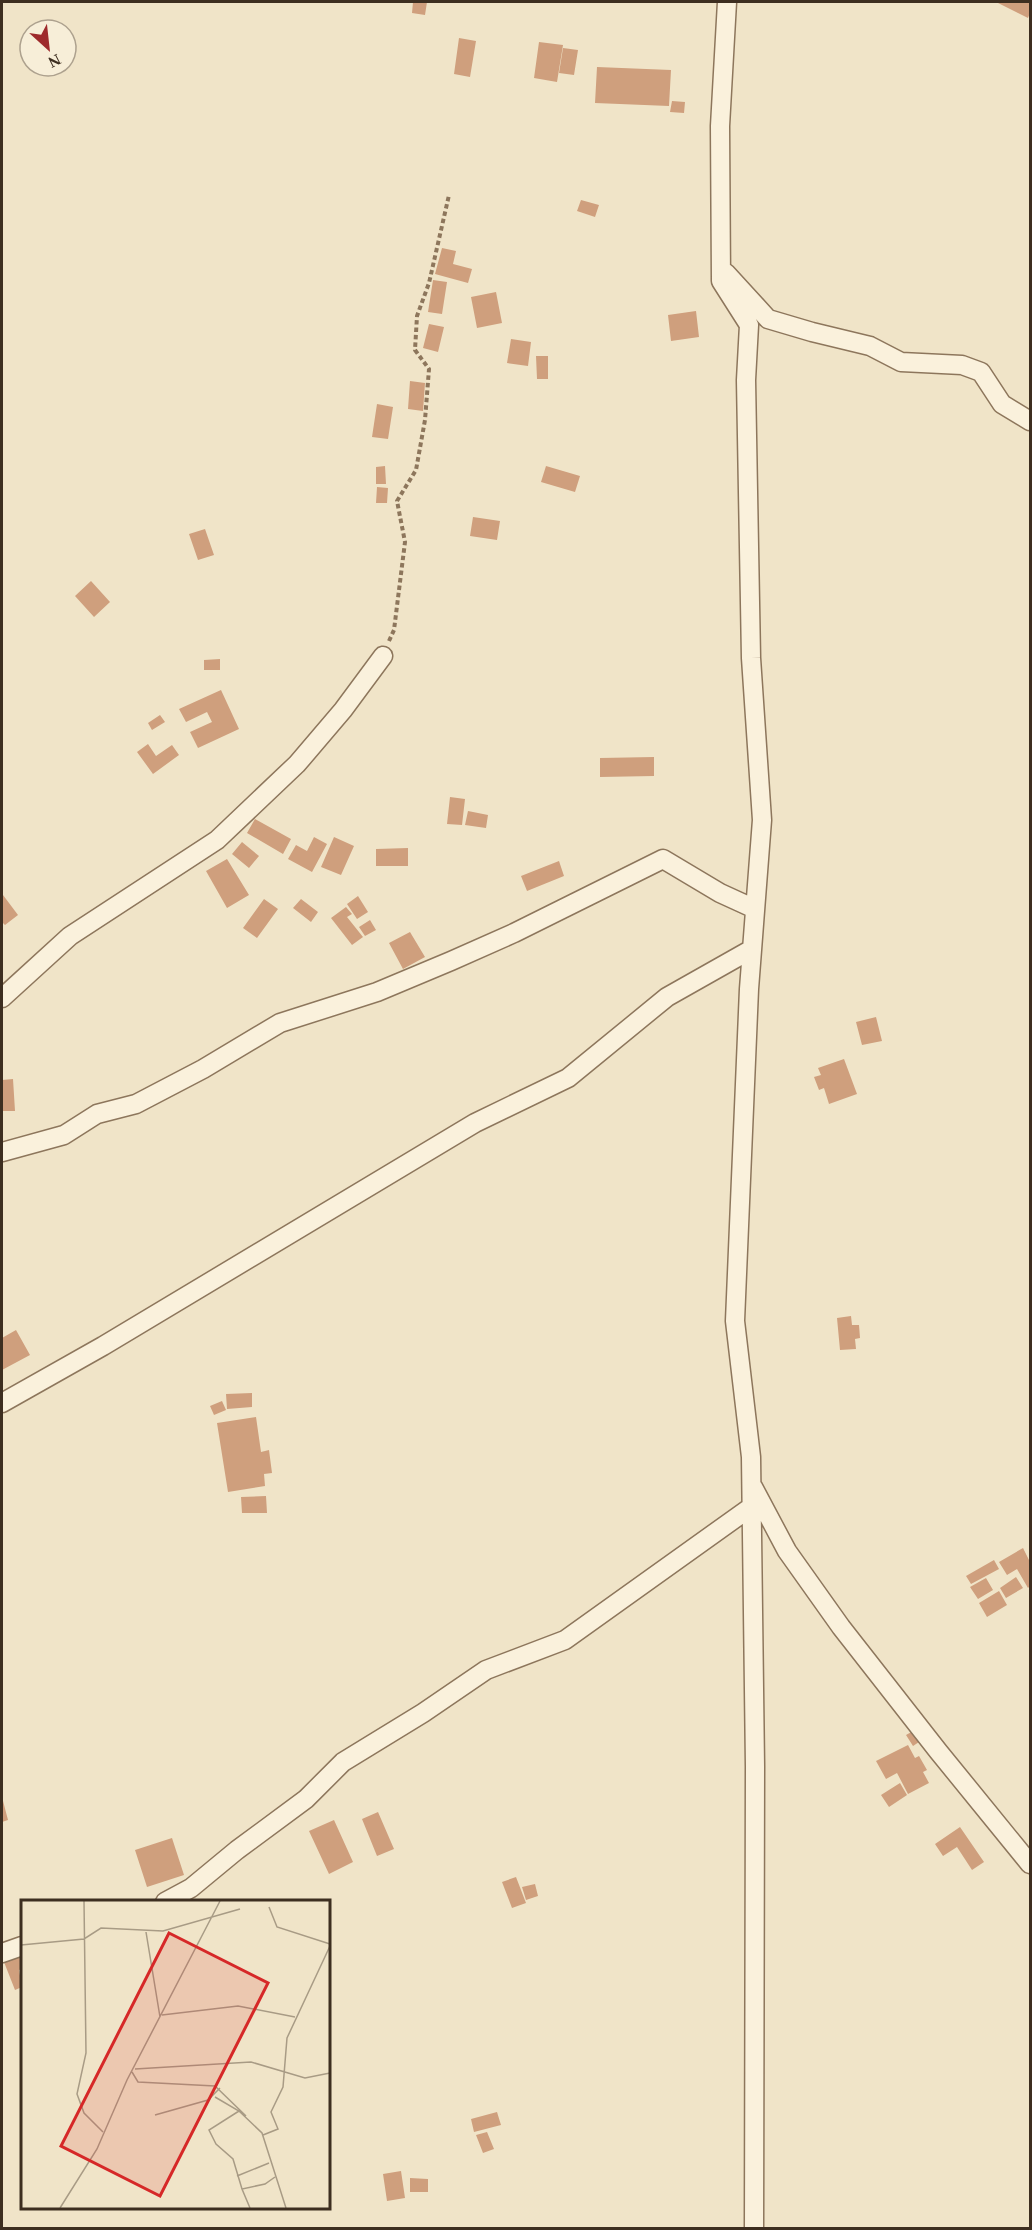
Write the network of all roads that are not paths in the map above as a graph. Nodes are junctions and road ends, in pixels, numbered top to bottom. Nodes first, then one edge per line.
1 (726, 2) edge
2 (721, 268) junction
3 (1030, 422) edge
4 (383, 656) road end
5 (755, 909) junction
6 (752, 949) junction
7 (2, 998) edge
8 (2, 1152) edge
9 (2, 1403) edge
10 (751, 1484) junction
11 (752, 1507) junction
12 (1030, 1864) edge
13 (169, 1900) edge
14 (21, 1946) edge
15 (2, 1953) edge
16 (754, 2229) edge

1 - 2 street
2 - 3 street
2 - 5 street
4 - 7 street
5 - 6 street
5 - 8 street
6 - 9 street
6 - 10 street
10 - 11 street
10 - 12 street
11 - 13 street
11 - 16 street
14 - 15 street

